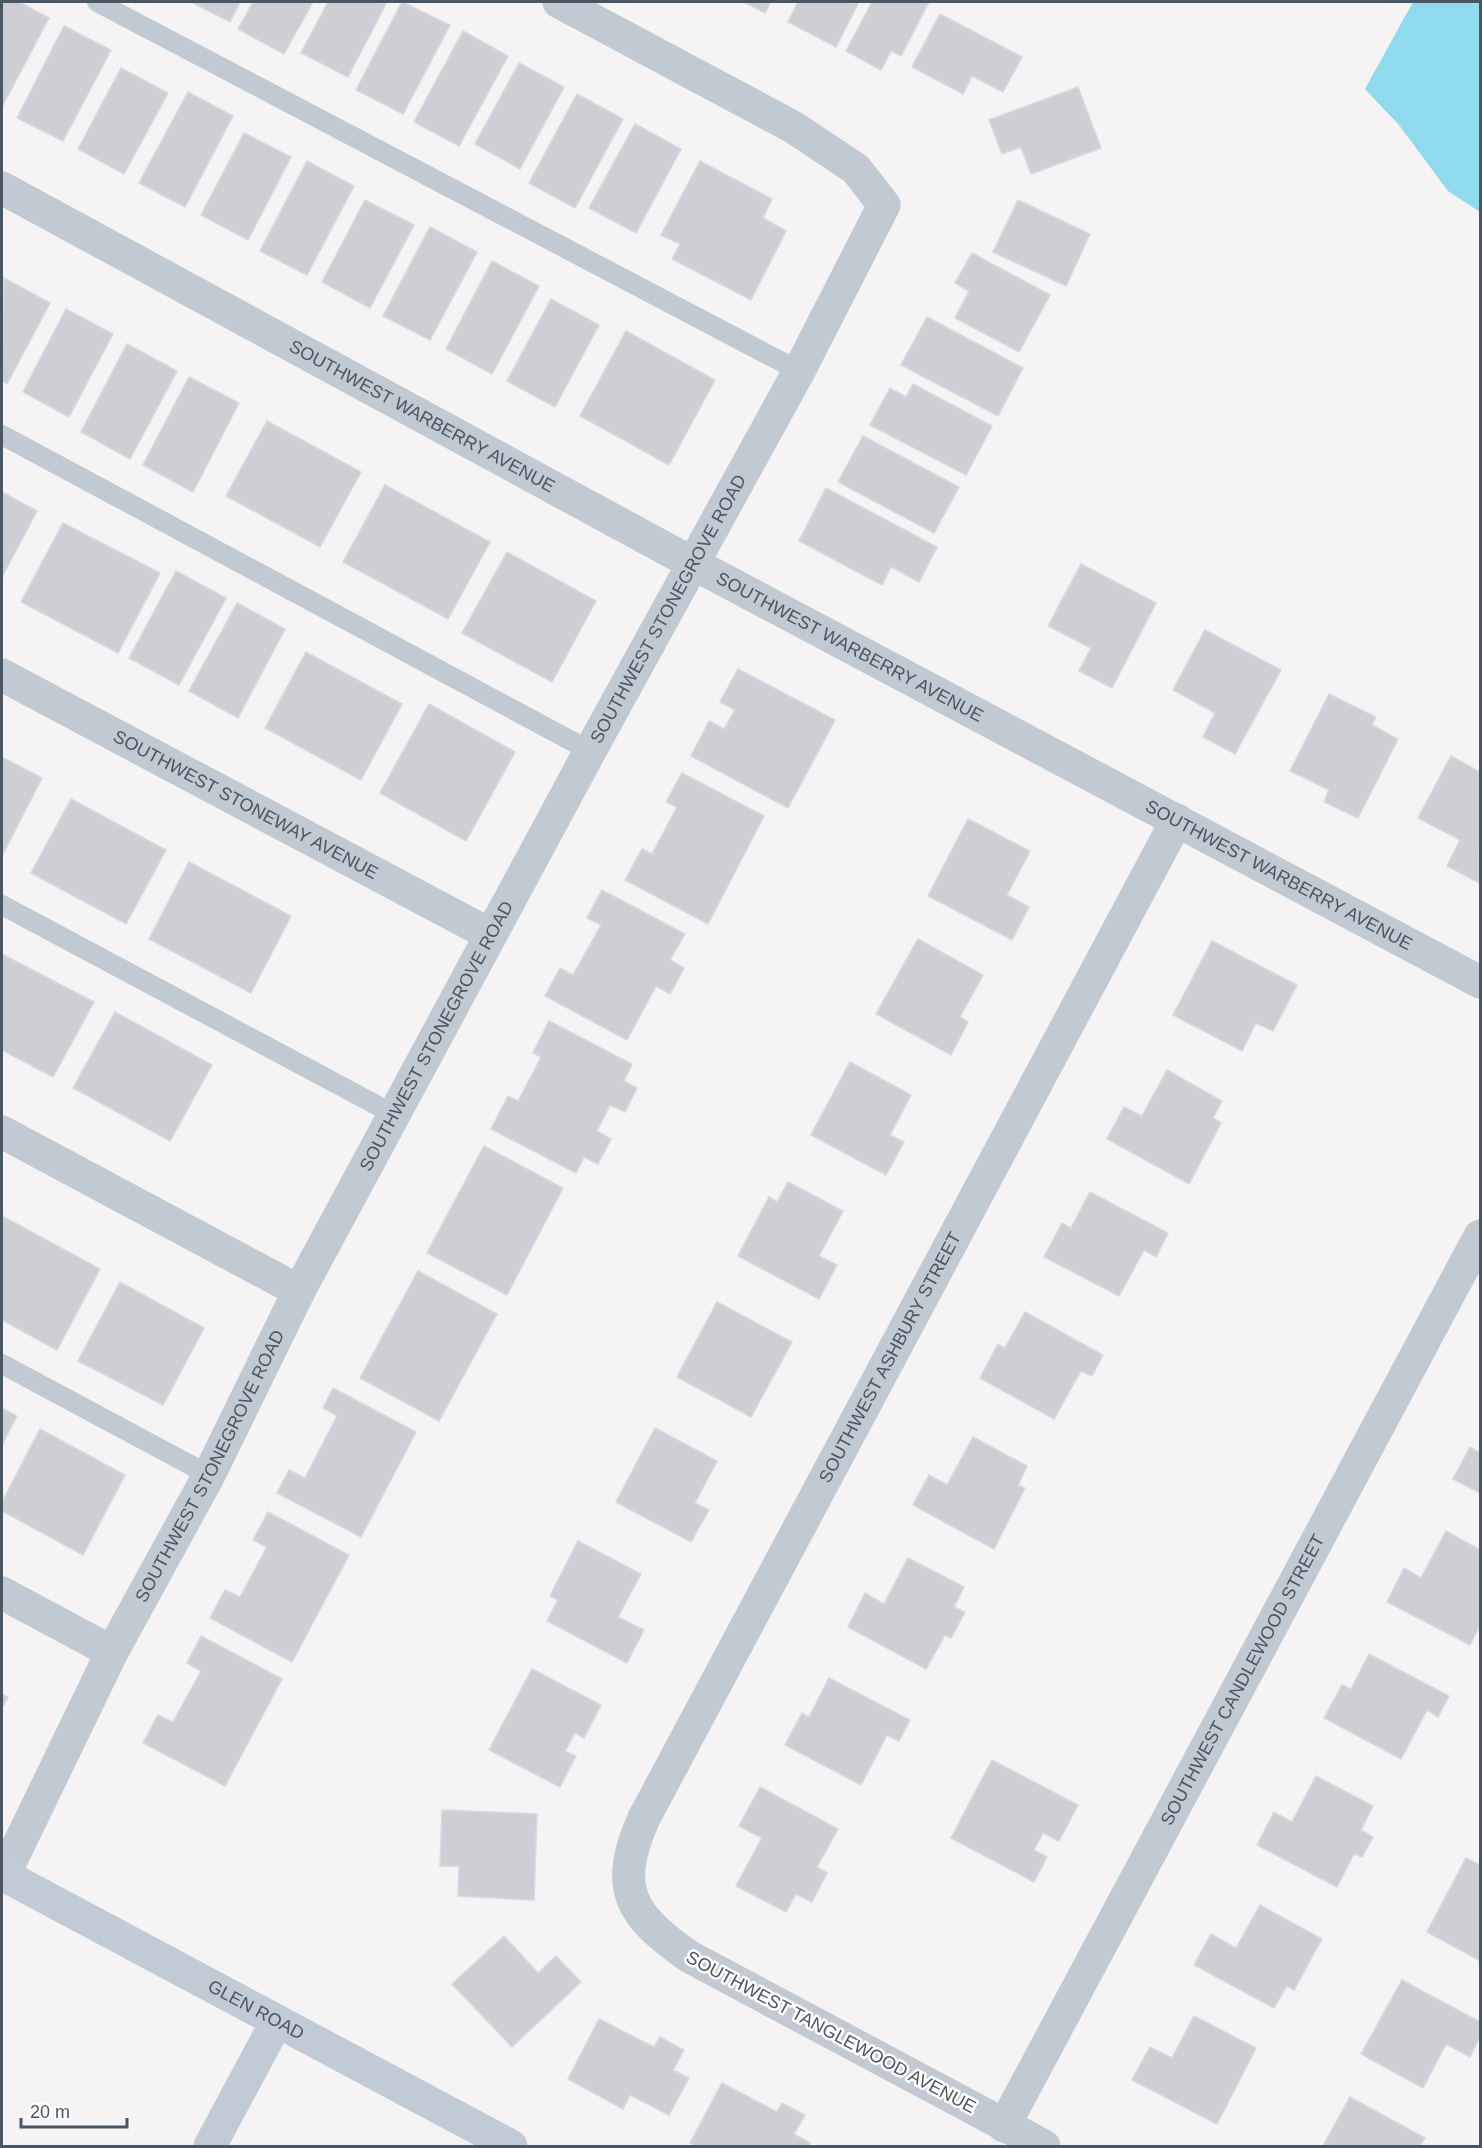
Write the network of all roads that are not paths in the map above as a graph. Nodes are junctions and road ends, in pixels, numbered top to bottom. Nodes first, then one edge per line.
1 (97, 2) edge
2 (559, 2) edge
3 (2, 188) edge
4 (800, 371) junction
5 (2, 435) edge
6 (694, 564) junction
7 (2, 675) edge
8 (590, 751) junction
9 (1177, 820) junction
10 (2, 906) edge
11 (491, 935) junction
12 (1480, 982) edge
13 (394, 1115) junction
14 (2, 1132) edge
15 (1480, 1236) edge
16 (299, 1291) junction
17 (2, 1364) edge
18 (209, 1475) junction
19 (2, 1593) edge
20 (112, 1652) junction
21 (3, 1875) edge
22 (632, 1900) joint
23 (276, 2021) junction
24 (1004, 2126) junction
25 (210, 2146) edge
26 (511, 2146) edge
27 (1044, 2146) edge

1 - 4 lane
2 - 4 street, SOUTHWEST STONEGROVE ROAD
3 - 6 street, SOUTHWEST WARBERRY AVENUE
4 - 6 street, SOUTHWEST STONEGROVE ROAD
5 - 8 lane
6 - 8 street, SOUTHWEST STONEGROVE ROAD
6 - 9 street, SOUTHWEST WARBERRY AVENUE
7 - 11 street, SOUTHWEST STONEWAY AVENUE
8 - 11 street, SOUTHWEST STONEGROVE ROAD
9 - 12 street, SOUTHWEST WARBERRY AVENUE
9 - 22 street, SOUTHWEST ASHBURY STREET
10 - 13 lane
11 - 13 street, SOUTHWEST STONEGROVE ROAD
13 - 16 street, SOUTHWEST STONEGROVE ROAD
14 - 16 street
15 - 24 street, SOUTHWEST CANDLEWOOD STREET
16 - 18 street, SOUTHWEST STONEGROVE ROAD
17 - 18 lane
18 - 20 street, SOUTHWEST STONEGROVE ROAD
19 - 20 street
20 - 21 street, SOUTHWEST STONEGROVE ROAD
21 - 23 street, GLEN ROAD
22 - 24 street, SOUTHWEST TANGLEWOOD AVENUE
23 - 25 street
23 - 26 street, GLEN ROAD
24 - 27 street, SOUTHWEST TANGLEWOOD AVENUE

